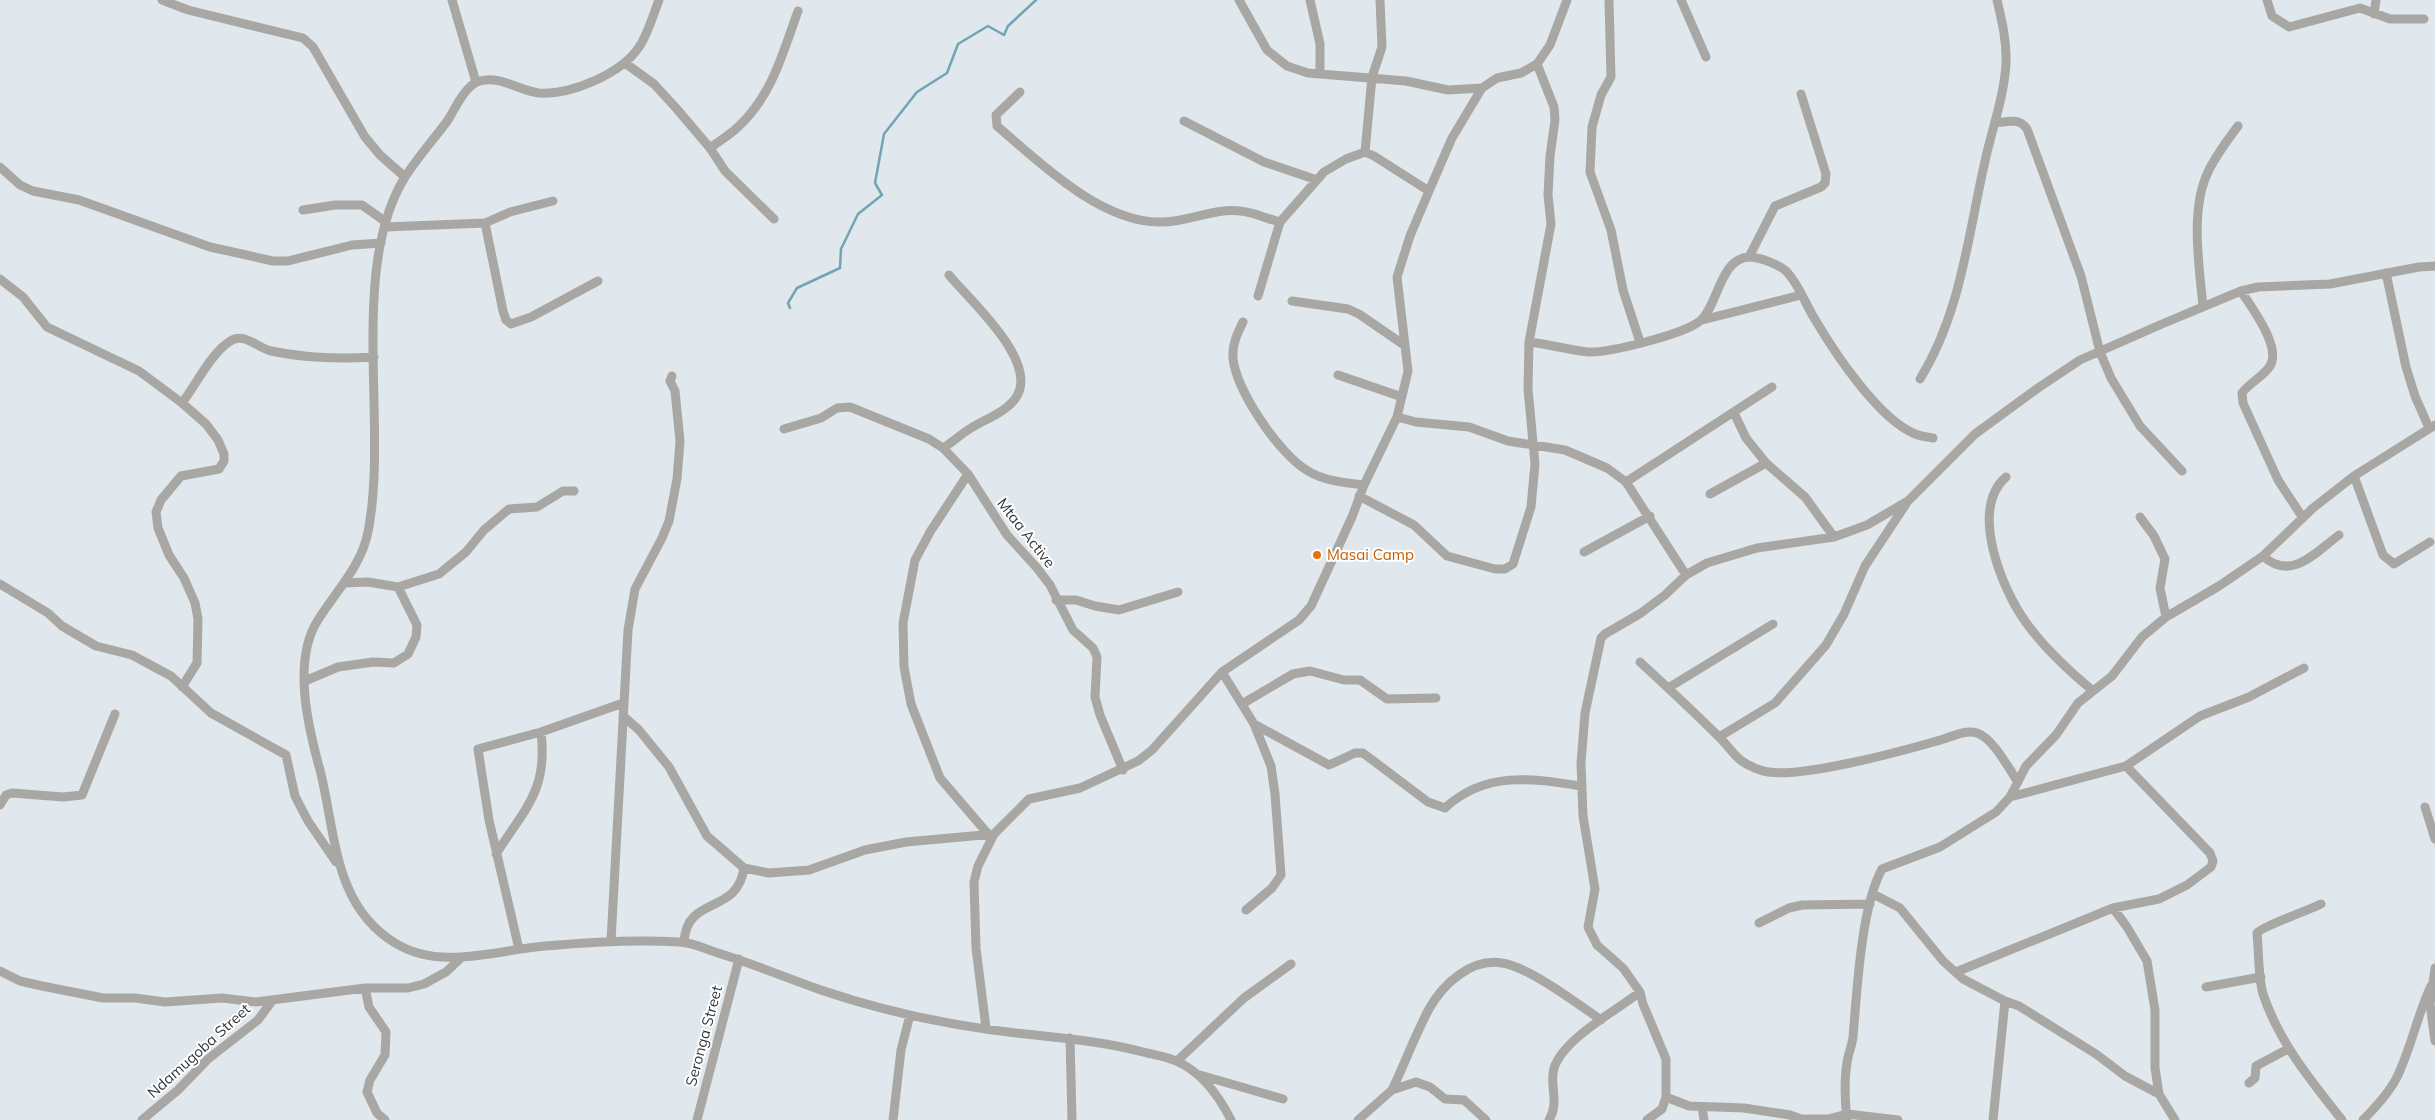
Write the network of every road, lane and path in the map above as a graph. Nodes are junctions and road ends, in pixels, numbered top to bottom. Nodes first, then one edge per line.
1 (162, 0) edge
2 (452, 0) edge
3 (659, 0) edge
4 (1239, 0) edge
5 (1310, 0) edge
6 (1380, 0) edge
7 (1567, 0) edge
8 (1609, 0) edge
9 (1681, 0) edge
10 (1997, 0) edge
11 (2268, 0) edge
12 (2376, 0) edge
13 (798, 11) dead end
14 (2374, 14) junction
15 (2424, 19) dead end
16 (1706, 57) dead end
17 (625, 62) junction
18 (1537, 64) junction
19 (1320, 73) junction
20 (1372, 77) junction
21 (476, 82) junction
22 (1482, 88) junction
23 (1020, 92) dead end
24 (1800, 94) dead end
25 (1184, 121) dead end
26 (1995, 122) junction
27 (2238, 126) dead end
28 (710, 148) junction
29 (1365, 152) junction
30 (0, 167) edge
31 (405, 177) junction
32 (1318, 180) junction
33 (1429, 191) junction
34 (553, 201) dead end
35 (303, 210) dead end
36 (774, 219) dead end
37 (486, 222) junction
38 (1280, 222) junction
39 (385, 225) junction
40 (382, 243) junction
41 (1749, 257) junction
42 (2435, 266) edge
43 (2386, 274) junction
44 (949, 275) dead end
45 (0, 279) edge
46 (598, 281) dead end
47 (2242, 291) junction
48 (1801, 295) junction
49 (1258, 296) dead end
50 (1292, 301) dead end
51 (2203, 306) junction
52 (1702, 320) junction
53 (1243, 322) dead end
54 (1528, 342) junction
55 (1640, 342) junction
56 (1404, 345) junction
57 (2100, 352) junction
58 (374, 357) junction
59 (1338, 375) dead end
60 (672, 376) dead end
61 (1920, 379) dead end
62 (1772, 387) dead end
63 (1402, 396) junction
64 (182, 403) junction
65 (1734, 413) junction
66 (1397, 417) junction
67 (2432, 427) edge
68 (784, 429) dead end
69 (1933, 438) dead end
70 (1533, 444) junction
71 (943, 448) junction
72 (1766, 463) junction
73 (2182, 471) dead end
74 (968, 474) junction
75 (2354, 476) junction
76 (2006, 478) dead end
77 (1626, 482) junction
78 (1364, 485) junction
79 (574, 491) dead end
80 (1710, 494) dead end
81 (1360, 496) junction
82 (1908, 502) junction
83 (1650, 516) junction
84 (2140, 517) dead end
85 (2303, 518) junction
86 (2339, 535) dead end
87 (1834, 537) junction
88 (2430, 542) dead end
89 (1584, 552) dead end
90 (2263, 556) junction
91 (1686, 575) junction
92 (345, 583) junction
93 (0, 584) edge
94 (398, 587) junction
95 (1178, 592) dead end
96 (1056, 600) junction
97 (2166, 617) junction
98 (1773, 624) dead end
99 (1640, 662) dead end
100 (2304, 668) dead end
101 (1222, 672) junction
102 (305, 681) junction
103 (182, 687) junction
104 (1668, 688) junction
105 (2092, 690) junction
106 (1436, 698) dead end
107 (622, 703) junction
108 (1242, 704) junction
109 (115, 714) dead end
110 (623, 716) junction
111 (1254, 724) junction
112 (541, 732) junction
113 (1720, 737) junction
114 (2126, 766) junction
115 (1122, 770) junction
116 (2018, 782) junction
117 (1581, 786) junction
118 (2010, 798) junction
119 (0, 805) edge
120 (2425, 807) dead end
121 (991, 834) junction
122 (2435, 839) edge
123 (496, 854) junction
124 (338, 864) junction
125 (744, 868) junction
126 (1873, 894) junction
127 (1870, 904) junction
128 (2321, 904) dead end
129 (2113, 908) junction
130 (1246, 910) dead end
131 (1759, 922) dead end
132 (611, 941) junction
133 (684, 942) junction
134 (519, 950) junction
135 (462, 957) junction
136 (739, 960) junction
137 (1291, 964) dead end
138 (2435, 968) edge
139 (0, 972) edge
140 (1956, 972) junction
141 (2261, 977) junction
142 (2431, 986) junction
143 (2206, 987) dead end
144 (365, 988) junction
145 (1640, 992) junction
146 (272, 1001) junction
147 (2004, 1001) junction
148 (910, 1015) junction
149 (1601, 1020) junction
150 (986, 1028) junction
151 (1070, 1038) junction
152 (2435, 1041) edge
153 (2288, 1049) junction
154 (1177, 1061) junction
155 (1197, 1074) junction
156 (2249, 1083) dead end
157 (1392, 1090) junction
158 (2159, 1094) junction
159 (1666, 1097) junction
160 (1283, 1099) dead end
161 (1702, 1107) junction
162 (1847, 1117) edge
163 (142, 1120) edge
164 (385, 1120) edge
165 (697, 1120) edge
166 (893, 1120) edge
167 (1072, 1120) edge
168 (1231, 1120) edge
169 (1358, 1120) edge
170 (1486, 1120) edge
171 (1549, 1120) edge
172 (1647, 1120) edge
173 (1704, 1120) edge
174 (1898, 1120) edge
175 (1993, 1120) edge
176 (2175, 1120) edge
177 (2342, 1120) edge
178 (2363, 1120) edge

1 - 31 street
2 - 21 street
3 - 17 street
4 - 19 street
5 - 19 street
6 - 20 street
7 - 18 street
8 - 55 street
9 - 16 street
10 - 26 street
11 - 14 street
12 - 14 street
13 - 28 street
14 - 15 street
17 - 21 street
17 - 28 street
18 - 22 street
18 - 54 street
19 - 20 street
20 - 22 street
20 - 29 street
21 - 31 street
22 - 33 street
23 - 38 street
24 - 41 street
25 - 32 street
26 - 57 street
26 - 61 street
27 - 51 street
28 - 36 street
29 - 32 street
29 - 33 street
30 - 40 street
31 - 39 street
32 - 38 street
33 - 56 street
34 - 37 street
35 - 39 street
37 - 39 street
37 - 46 street
38 - 49 street
39 - 40 street
40 - 58 street
41 - 48 street
41 - 52 street
42 - 43 street
43 - 47 street
43 - 67 street
44 - 71 street
45 - 64 street
47 - 51 street
47 - 85 street
48 - 52 street
48 - 69 street
50 - 56 street
51 - 57 street
52 - 55 street
53 - 78 street
54 - 55 street
54 - 70 street
56 - 63 street
57 - 73 street
57 - 82 street
58 - 64 street
58 - 92 street
59 - 63 street
60 - 107 street
62 - 65 street
63 - 66 street
64 - 103 street
65 - 72 street
65 - 77 street
66 - 70 street
66 - 78 street
67 - 75 street
68 - 71 street, Mtaa Active
70 - 77 street
70 - 81 street
71 - 74 street, Mtaa Active
72 - 80 street
72 - 87 street
74 - 96 street, Mtaa Active
74 - 121 street
75 - 85 street
75 - 88 street
76 - 105 street
77 - 83 street
78 - 81 street
79 - 94 street
81 - 101 street
82 - 87 street
82 - 113 street
83 - 89 street
83 - 91 street
84 - 97 street
85 - 90 street
86 - 90 street
87 - 91 street
90 - 97 street
91 - 117 street
92 - 94 street
92 - 102 street
93 - 103 street
94 - 102 street
95 - 96 street
96 - 115 street, Mtaa Active
97 - 105 street
98 - 104 street
99 - 104 street
100 - 114 street
101 - 108 street
101 - 115 street
102 - 124 street
103 - 124 street
104 - 113 street
105 - 116 street
106 - 108 street
107 - 110 street
107 - 112 street
108 - 111 street
109 - 119 street
110 - 125 street
110 - 132 street
111 - 117 street
111 - 130 street
112 - 123 street
112 - 123 street
113 - 116 street
114 - 118 street
114 - 129 street
115 - 121 street
116 - 118 street
117 - 145 street
118 - 126 street
120 - 122 street
121 - 125 street
121 - 150 street
123 - 134 street
124 - 135 street
125 - 133 street
126 - 127 street
126 - 140 street
127 - 131 street
127 - 162 street
128 - 141 street
129 - 140 street
129 - 158 street
132 - 133 street
132 - 134 street
133 - 136 street
134 - 135 street
135 - 144 street
136 - 148 street
136 - 165 street, Seronga Street
137 - 154 street
138 - 142 street
139 - 146 street
140 - 147 street
141 - 143 street
141 - 153 street
142 - 152 street
142 - 178 street
144 - 146 street
144 - 164 street
145 - 149 street
145 - 159 street
146 - 163 street, Ndamugoba Street
147 - 158 street
147 - 175 street
148 - 150 street
148 - 166 street
149 - 157 street
149 - 171 street
150 - 151 street
151 - 154 street
151 - 167 street
153 - 156 street
153 - 177 street
154 - 155 street
155 - 160 street
155 - 168 street
157 - 169 street
157 - 170 street
158 - 176 street
159 - 161 street
159 - 172 street
161 - 162 street
161 - 173 street
162 - 174 street

